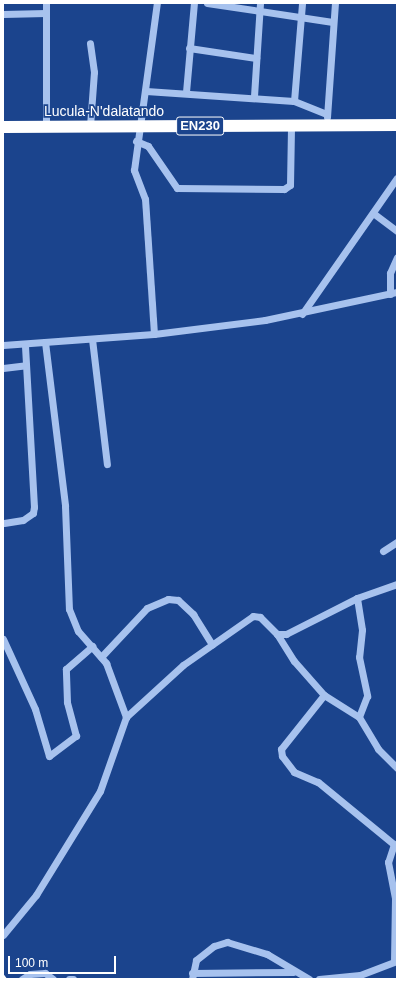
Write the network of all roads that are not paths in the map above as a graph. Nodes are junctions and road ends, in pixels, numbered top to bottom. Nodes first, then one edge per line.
1 (46, 3) edge
2 (157, 3) edge
3 (194, 3) edge
4 (207, 3) edge
5 (260, 3) edge
6 (302, 3) edge
7 (335, 3) edge
8 (260, 12) junction
9 (46, 13) junction
10 (3, 14) edge
11 (301, 18) junction
12 (333, 22) junction
13 (90, 43) dead end
14 (189, 48) junction
15 (256, 58) junction
16 (146, 91) junction
17 (186, 92) junction
18 (254, 96) junction
19 (294, 101) junction
20 (327, 120) junction
21 (397, 125) edge
22 (3, 126) edge
23 (46, 126) junction
24 (90, 126) junction
25 (139, 126) junction
26 (291, 126) junction
27 (136, 141) junction
28 (397, 178) edge
29 (373, 213) junction
30 (397, 231) edge
31 (397, 257) edge
32 (393, 293) edge
33 (302, 314) junction
34 (154, 334) junction
35 (92, 339) junction
36 (45, 342) junction
37 (25, 344) junction
38 (3, 345) edge
39 (26, 365) junction
40 (3, 368) edge
41 (107, 464) dead end
42 (4, 522) dead end
43 (397, 542) edge
44 (383, 551) dead end
45 (397, 584) edge
46 (357, 598) junction
47 (277, 634) junction
48 (3, 639) edge
49 (212, 644) junction
50 (92, 646) junction
51 (102, 657) junction
52 (324, 695) junction
53 (126, 717) junction
54 (359, 717) junction
55 (397, 768) edge
56 (396, 846) edge
57 (3, 935) edge
58 (396, 961) edge
59 (293, 972) junction
60 (192, 976) edge
61 (22, 979) edge
62 (53, 979) edge
63 (69, 979) edge
64 (73, 979) edge
65 (309, 979) edge
66 (319, 979) edge

1 - 9 street
2 - 16 street
3 - 14 street
4 - 8 street
5 - 8 street
6 - 11 street
7 - 12 street
8 - 11 street
8 - 15 street
9 - 10 street
9 - 23 street
11 - 12 street
11 - 19 street
12 - 20 street
13 - 24 street
14 - 15 street
14 - 17 street
15 - 18 street
16 - 17 street
16 - 25 street
17 - 18 street
18 - 19 street
19 - 20 street
20 - 21 highway, Lucula-N'dalatando / EN230
20 - 26 highway, Lucula-N'dalatando / EN230
22 - 23 highway, Lucula-N'dalatando / EN230
23 - 24 highway, Lucula-N'dalatando / EN230
24 - 25 highway, Lucula-N'dalatando / EN230
25 - 26 highway, Lucula-N'dalatando / EN230
25 - 27 street
26 - 27 street
27 - 34 street
28 - 29 street
29 - 30 street
29 - 33 street
31 - 32 street
32 - 33 street
33 - 34 street
34 - 35 street
35 - 36 street
35 - 41 street
36 - 37 street
36 - 50 street
37 - 38 street
37 - 39 street
39 - 40 street
39 - 42 street
43 - 44 street
45 - 46 street
46 - 47 street
46 - 54 street
47 - 49 street
47 - 52 street
48 - 50 street
49 - 51 street
49 - 53 street
50 - 51 street
51 - 53 street
52 - 54 street
52 - 56 street
53 - 57 street
54 - 55 street
56 - 58 street
58 - 66 street
59 - 60 street
59 - 60 street
59 - 65 street
61 - 62 street
63 - 64 street

